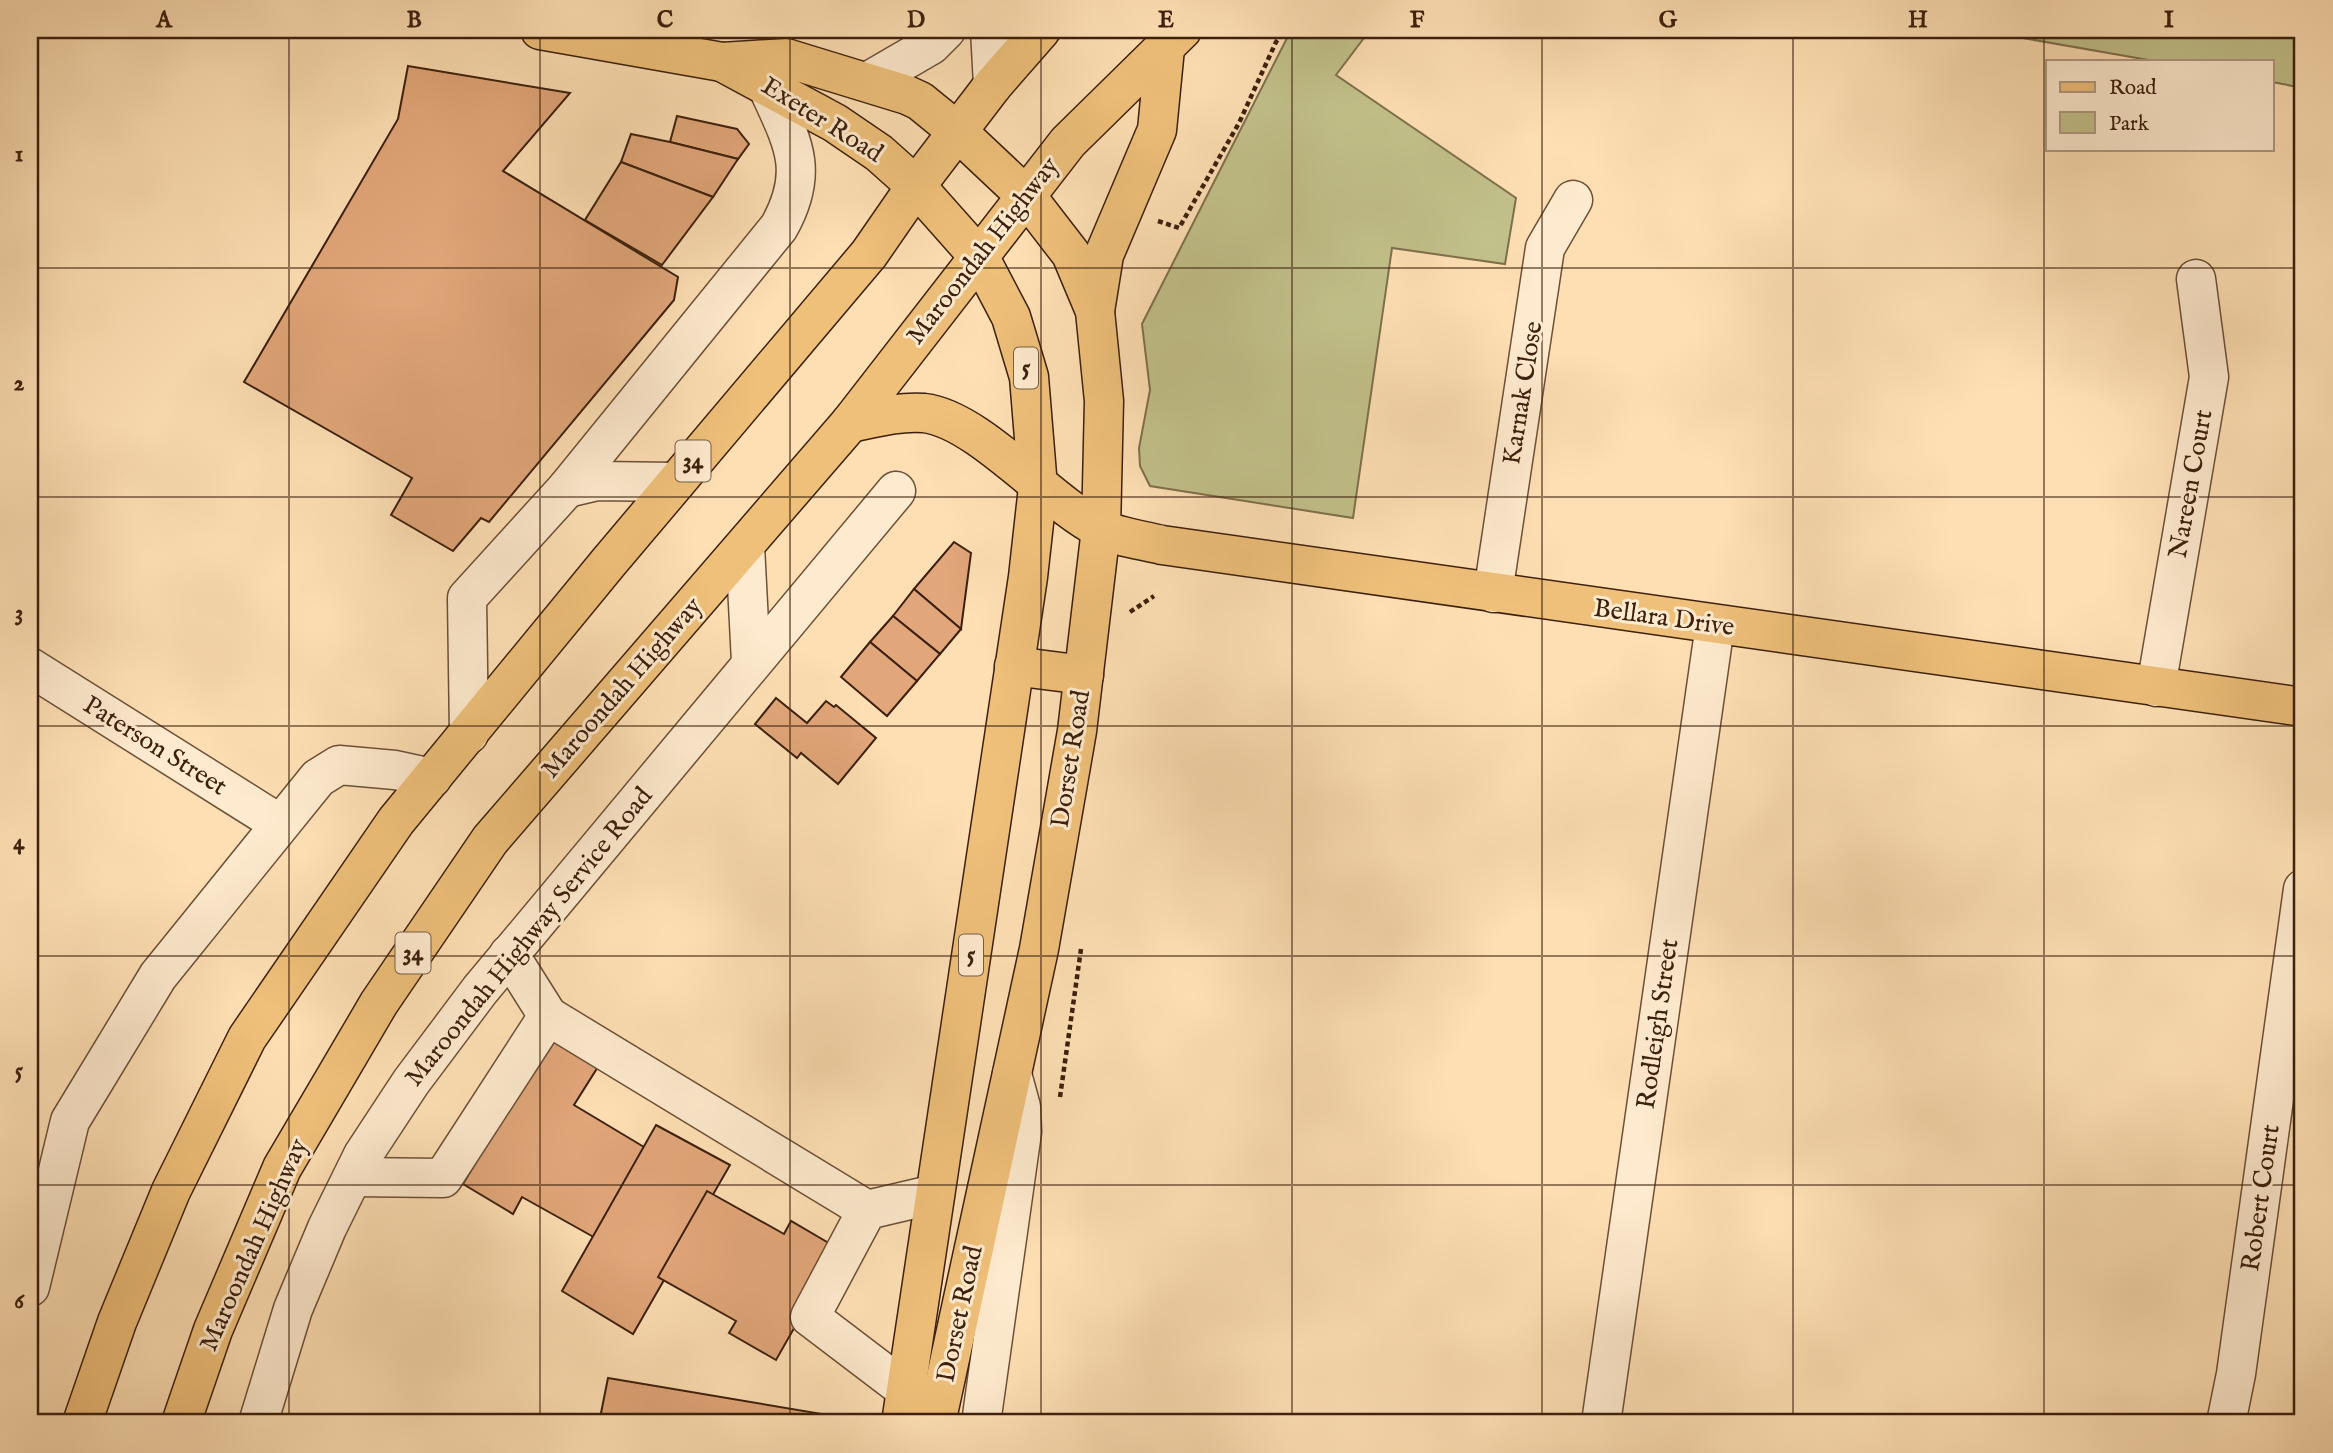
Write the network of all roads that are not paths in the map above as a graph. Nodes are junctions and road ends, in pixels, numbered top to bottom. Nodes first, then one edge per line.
1 (540, 30) edge
2 (946, 30) edge
3 (990, 30) edge
4 (1041, 30) edge
5 (1174, 39) edge
6 (722, 62) junction
7 (869, 81) junction
8 (993, 85) junction
9 (767, 86) junction
10 (958, 132) junction
11 (916, 186) junction
12 (1027, 197) junction
13 (1573, 200) dead end
14 (980, 258) junction
15 (2196, 279) dead end
16 (1095, 311) junction
17 (850, 423) junction
18 (676, 482) junction
19 (1038, 487) junction
20 (567, 488) junction
21 (896, 491) dead end
22 (1101, 529) junction
23 (745, 546) junction
24 (1493, 593) junction
25 (1715, 625) junction
26 (751, 662) junction
27 (1014, 666) junction
28 (30, 667) edge
29 (1084, 675) junction
30 (2156, 687) junction
31 (2303, 707) edge
32 (469, 734) junction
33 (432, 778) junction
34 (280, 824) junction
35 (2303, 889) edge
36 (509, 954) junction
37 (548, 1016) junction
38 (1012, 1074) junction
39 (352, 1177) junction
40 (935, 1194) junction
41 (867, 1210) junction
42 (30, 1287) edge
43 (903, 1407) edge
44 (82, 1423) edge
45 (181, 1423) edge
46 (258, 1423) edge
47 (936, 1423) edge
48 (981, 1423) edge
49 (1601, 1423) edge
50 (2226, 1423) edge

1 - 6 main road, Exeter Road
2 - 7 street
3 - 8 street
4 - 8 main road, 34
5 - 12 main road, Maroondah Highway / 34
5 - 16 main road
6 - 7 main road, Exeter Road
6 - 9 main road, Exeter Road
7 - 10 main road, Exeter Road
8 - 10 main road, 34
9 - 11 main road, Exeter Road
9 - 20 street
10 - 11 main road, 34
10 - 12 main road, Dorset Road
11 - 14 main road, Dorset Road / 5
11 - 18 main road, 34
12 - 14 main road, Maroondah Highway / 34
12 - 16 main road, Dorset Road
13 - 24 street, Karnak Close
14 - 17 main road, Maroondah Highway / 34
14 - 19 main road, Dorset Road / 5
15 - 30 street, Nareen Court
16 - 22 main road, Dorset Road
17 - 19 main road, Bellara Drive
17 - 23 main road, Maroondah Highway / 34
18 - 20 street
18 - 32 main road, 34
19 - 22 main road, Bellara Drive
19 - 27 main road, Dorset Road / 5
20 - 32 street
21 - 26 street, Maroondah Highway Service Road
22 - 24 main road, Bellara Drive
22 - 29 main road, Dorset Road
23 - 26 street
23 - 45 main road, Maroondah Highway / 34
24 - 25 main road, Bellara Drive
25 - 30 main road, Bellara Drive
25 - 49 street, Rodleigh Street
26 - 36 street, Maroondah Highway Service Road
27 - 29 main road
27 - 40 main road, Dorset Road / 5
28 - 34 street, Paterson Street
29 - 38 main road, Dorset Road
30 - 31 main road, Bellara Drive
32 - 33 main road, 34
33 - 34 street
33 - 44 main road, 34
34 - 42 street
35 - 50 street, Robert Court
36 - 37 street
36 - 39 street, Maroondah Highway Service Road
37 - 39 street
37 - 41 street
38 - 47 main road, Dorset Road
38 - 48 street
39 - 46 street, Maroondah Highway Service Road
40 - 41 street
40 - 43 main road, Dorset Road / 5
41 - 43 street

